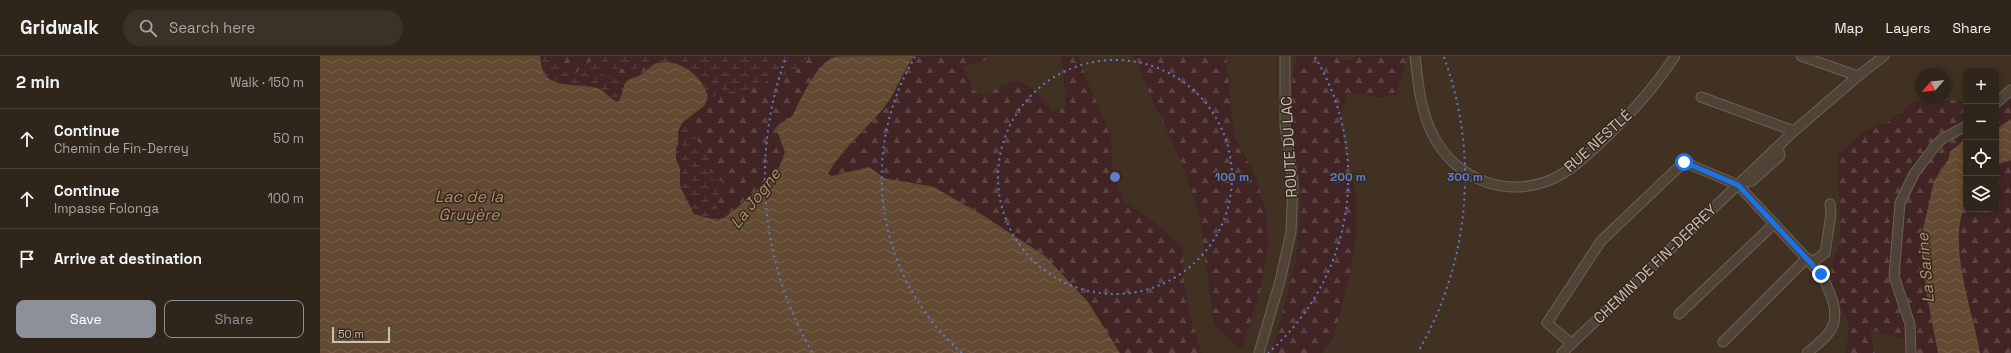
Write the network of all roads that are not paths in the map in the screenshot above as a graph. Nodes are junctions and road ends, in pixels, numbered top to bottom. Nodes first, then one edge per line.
1 (1285, 56) edge
2 (1414, 56) edge
3 (1675, 56) edge
4 (1801, 56) edge
5 (1884, 56) edge
6 (1858, 76) junction
7 (2011, 90) edge
8 (1700, 97) dead end
9 (1999, 100) edge
10 (1963, 128) edge
11 (1794, 131) junction
12 (1741, 182) junction
13 (1830, 204) dead end
14 (1774, 224) junction
15 (1809, 261) junction
16 (1679, 314) dead end
17 (1723, 342) dead end
18 (1572, 344) junction
19 (1259, 353) edge
20 (1562, 353) edge
21 (1807, 353) edge
22 (1911, 353) edge

1 - 19 street, ROUTE DU LAC
2 - 3 street, RUE NESTLÉ
4 - 6 street
5 - 6 street, CHEMIN DE FIN-DERREY
6 - 11 street, CHEMIN DE FIN-DERREY
7 - 9 street
8 - 11 street
10 - 22 street
11 - 12 street, CHEMIN DE FIN-DERREY
12 - 14 street
12 - 18 street, CHEMIN DE FIN-DERREY
12 - 18 street
13 - 15 street
14 - 15 street
14 - 16 street
15 - 17 street
15 - 21 street
18 - 20 street, CHEMIN DE FIN-DERREY

